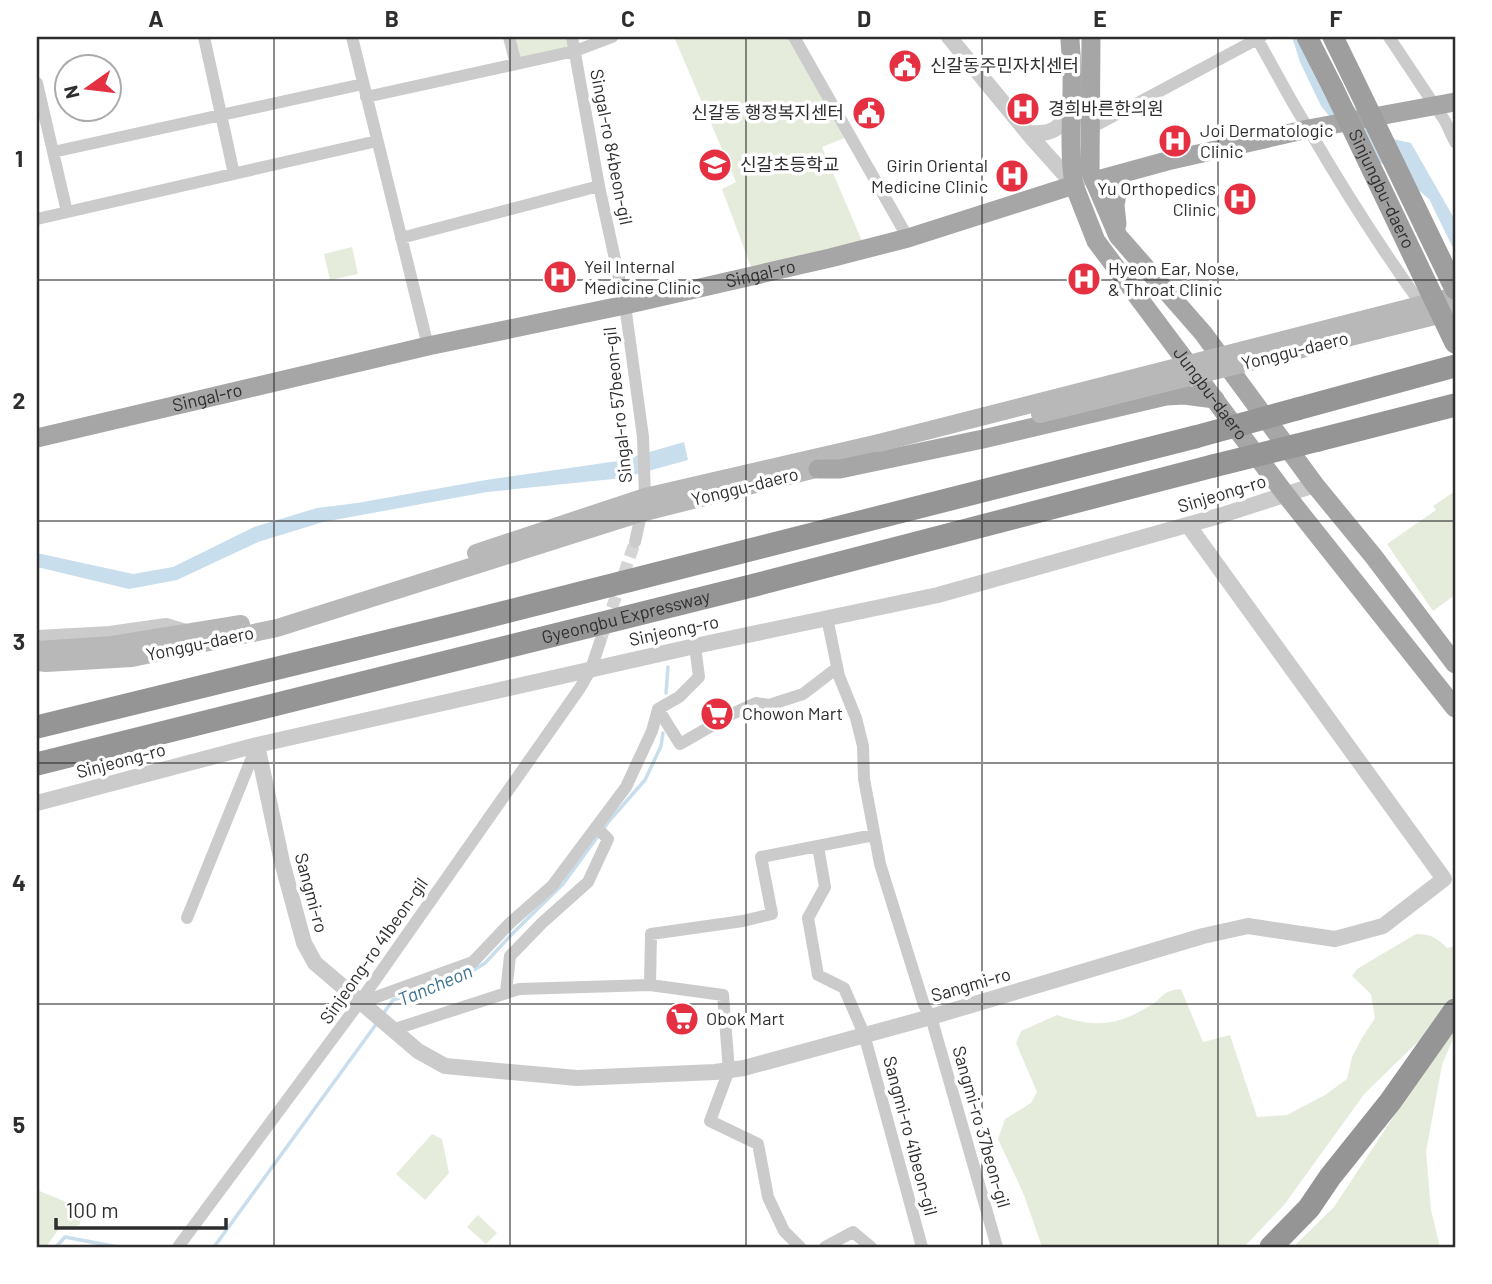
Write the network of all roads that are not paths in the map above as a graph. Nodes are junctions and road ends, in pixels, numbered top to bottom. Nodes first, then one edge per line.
1 (204, 37) edge
2 (352, 37) edge
3 (509, 37) edge
4 (572, 37) edge
5 (612, 37) edge
6 (949, 37) edge
7 (1070, 37) edge
8 (1091, 37) edge
9 (1258, 37) edge
10 (1307, 37) edge
11 (1334, 37) edge
12 (1389, 37) edge
13 (799, 38) edge
14 (575, 51) junction
15 (516, 65) junction
16 (37, 83) edge
17 (365, 91) junction
18 (1071, 102) junction
19 (1455, 102) edge
20 (1429, 106) junction
21 (221, 116) junction
22 (1089, 129) junction
23 (1312, 129) junction
24 (1028, 133) junction
25 (377, 141) junction
26 (1455, 142) edge
27 (53, 152) junction
28 (234, 174) junction
29 (1121, 174) junction
30 (1094, 181) junction
31 (1074, 185) junction
32 (598, 186) junction
33 (67, 212) junction
34 (37, 219) edge
35 (1118, 236) junction
36 (908, 238) junction
37 (401, 239) junction
38 (1455, 289) edge
39 (1455, 296) edge
40 (625, 305) junction
41 (1455, 311) edge
42 (1455, 343) edge
43 (428, 346) junction
44 (1455, 350) edge
45 (1455, 366) edge
46 (1216, 399) junction
47 (1455, 405) edge
48 (37, 438) edge
49 (880, 448) junction
50 (818, 469) junction
51 (1315, 485) junction
52 (1286, 495) junction
53 (643, 505) junction
54 (1188, 525) junction
55 (635, 542) tunnel mouth
56 (827, 618) junction
57 (189, 633) junction
58 (37, 638) edge
59 (600, 642) tunnel mouth
60 (695, 646) junction
61 (37, 650) edge
62 (37, 662) edge
63 (1455, 664) edge
64 (837, 668) junction
65 (591, 669) junction
66 (1455, 708) edge
67 (657, 709) junction
68 (37, 727) edge
69 (257, 746) junction
70 (37, 764) edge
71 (37, 803) edge
72 (596, 827) junction
73 (874, 835) junction
74 (818, 846) junction
75 (187, 918) dead end
76 (650, 985) junction
77 (506, 992) junction
78 (359, 1003) junction
79 (1455, 1010) edge
80 (931, 1017) junction
81 (392, 1030) junction
82 (864, 1034) junction
83 (729, 1070) junction
84 (180, 1244) edge
85 (800, 1247) edge
86 (825, 1247) edge
87 (872, 1247) edge
88 (922, 1247) edge
89 (997, 1247) edge
90 (1270, 1247) edge

1 - 21 street
2 - 17 street
3 - 15 street
4 - 14 street, Singal-ro 84beon-gil
5 - 14 street
6 - 24 street
7 - 18 main road, Jungbu-daero
8 - 22 main road, Jungbu-daero
9 - 22 street
9 - 23 street
10 - 42 highway, Sinjungbu-daero, bridge
11 - 38 highway, Sinjungbu-daero, bridge
12 - 20 street
13 - 36 street
14 - 15 street
14 - 32 street, Singal-ro 84beon-gil
15 - 17 street
16 - 27 street
17 - 21 street
17 - 25 street
18 - 24 street
18 - 31 main road, Jungbu-daero
19 - 20 main road
20 - 23 main road, Singal-ro, bridge
20 - 26 street
21 - 27 street
21 - 28 street
22 - 30 main road, Jungbu-daero
23 - 29 main road, Singal-ro
23 - 44 street
24 - 31 street
25 - 28 street
25 - 37 street
27 - 33 street
28 - 33 street
29 - 30 main road, Singal-ro
29 - 35 main road
30 - 31 street, Singal-ro
30 - 35 main road, Jungbu-daero
31 - 36 main road, Singal-ro
31 - 46 main road, Jungbu-daero
32 - 37 street
32 - 40 street, Singal-ro 84beon-gil
33 - 34 street
35 - 51 main road, Jungbu-daero
36 - 40 main road, Singal-ro
37 - 43 street
39 - 49 main road, Yonggu-daero, bridge
40 - 43 main road, Singal-ro
40 - 53 street, Singal-ro 57beon-gil
41 - 49 main road, Yonggu-daero, bridge
43 - 48 main road, Singal-ro
45 - 68 highway, Gyeongbu Expressway, bridge
46 - 50 main road
46 - 52 main road, Jungbu-daero
47 - 70 highway, Gyeongbu Expressway, bridge
49 - 50 main road, Yonggu-daero
49 - 53 main road, Yonggu-daero
50 - 53 main road, Yonggu-daero
51 - 52 street, Sinjeong-ro
51 - 63 main road, Jungbu-daero
52 - 54 street, Sinjeong-ro
52 - 66 main road, Jungbu-daero
53 - 55 street, Singal-ro 57beon-gil
53 - 57 main road, Yonggu-daero
53 - 62 main road, Yonggu-daero
54 - 56 street, Sinjeong-ro
54 - 80 street, Sangmi-ro
56 - 60 street, Sinjeong-ro
56 - 64 street, Sangmi-ro 37beon-gil
57 - 58 street
57 - 61 main road, Yonggu-daero
59 - 65 street
60 - 65 street, Sinjeong-ro
60 - 67 street
64 - 67 street
64 - 73 street, Sangmi-ro 37beon-gil
65 - 69 street, Sinjeong-ro
65 - 78 street, Sinjeong-ro 41beon-gil
67 - 72 street
69 - 71 street, Sinjeong-ro
69 - 75 street
69 - 78 street, Sangmi-ro
72 - 77 street
72 - 78 street
73 - 74 street
73 - 80 street, Sangmi-ro 37beon-gil
74 - 76 street
74 - 82 street, Sangmi-ro 41beon-gil
76 - 77 street
76 - 83 street
77 - 81 street
78 - 81 street, Sangmi-ro
78 - 84 street, Sinjeong-ro 41beon-gil
79 - 90 highway
80 - 82 street, Sangmi-ro
80 - 89 street, Sangmi-ro 37beon-gil
81 - 83 street, Sangmi-ro
82 - 83 street, Sangmi-ro
82 - 88 street, Sangmi-ro 41beon-gil
83 - 85 street
86 - 87 street

